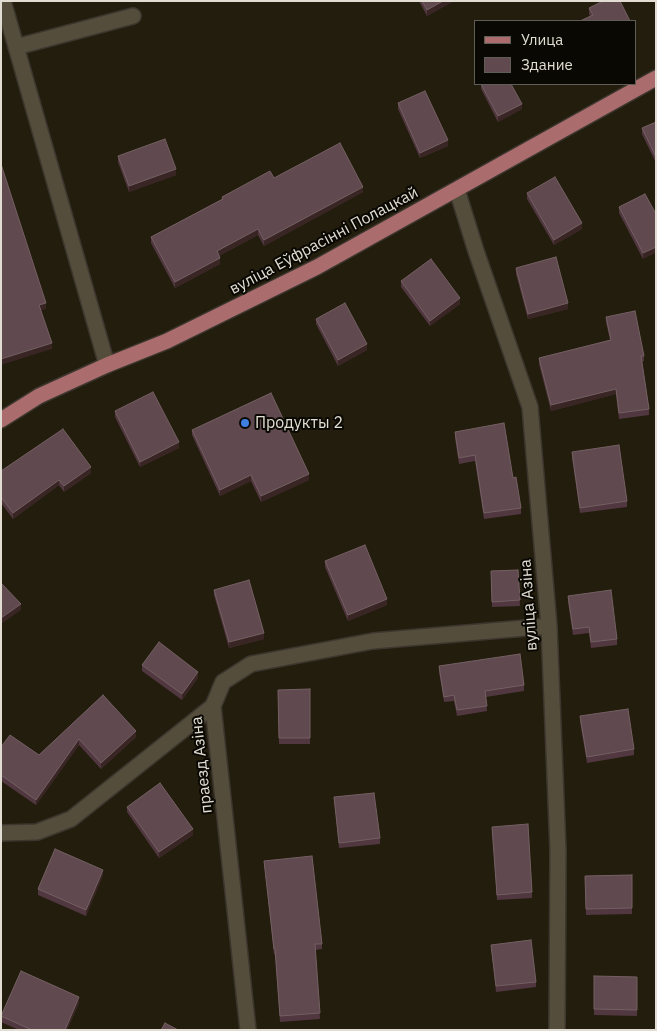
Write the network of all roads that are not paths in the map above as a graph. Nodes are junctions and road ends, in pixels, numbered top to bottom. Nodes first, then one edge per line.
1 (3, 1) edge
2 (132, 16) dead end
3 (16, 47) junction
4 (656, 78) edge
5 (457, 190) junction
6 (107, 365) junction
7 (1, 420) edge
8 (549, 626) junction
9 (213, 706) junction
10 (1, 833) edge
11 (248, 1030) edge
12 (557, 1030) edge

1 - 3 street
2 - 3 street
3 - 6 street
4 - 5 main road, вуліца Еўфрасінні Полацкай
5 - 6 main road, вуліца Еўфрасінні Полацкай
5 - 8 street, вуліца Азіна
6 - 7 main road, вуліца Еўфрасінні Полацкай
8 - 9 street, праезд Азіна
8 - 12 street, вуліца Азіна
9 - 10 street
9 - 11 street, праезд Азіна

